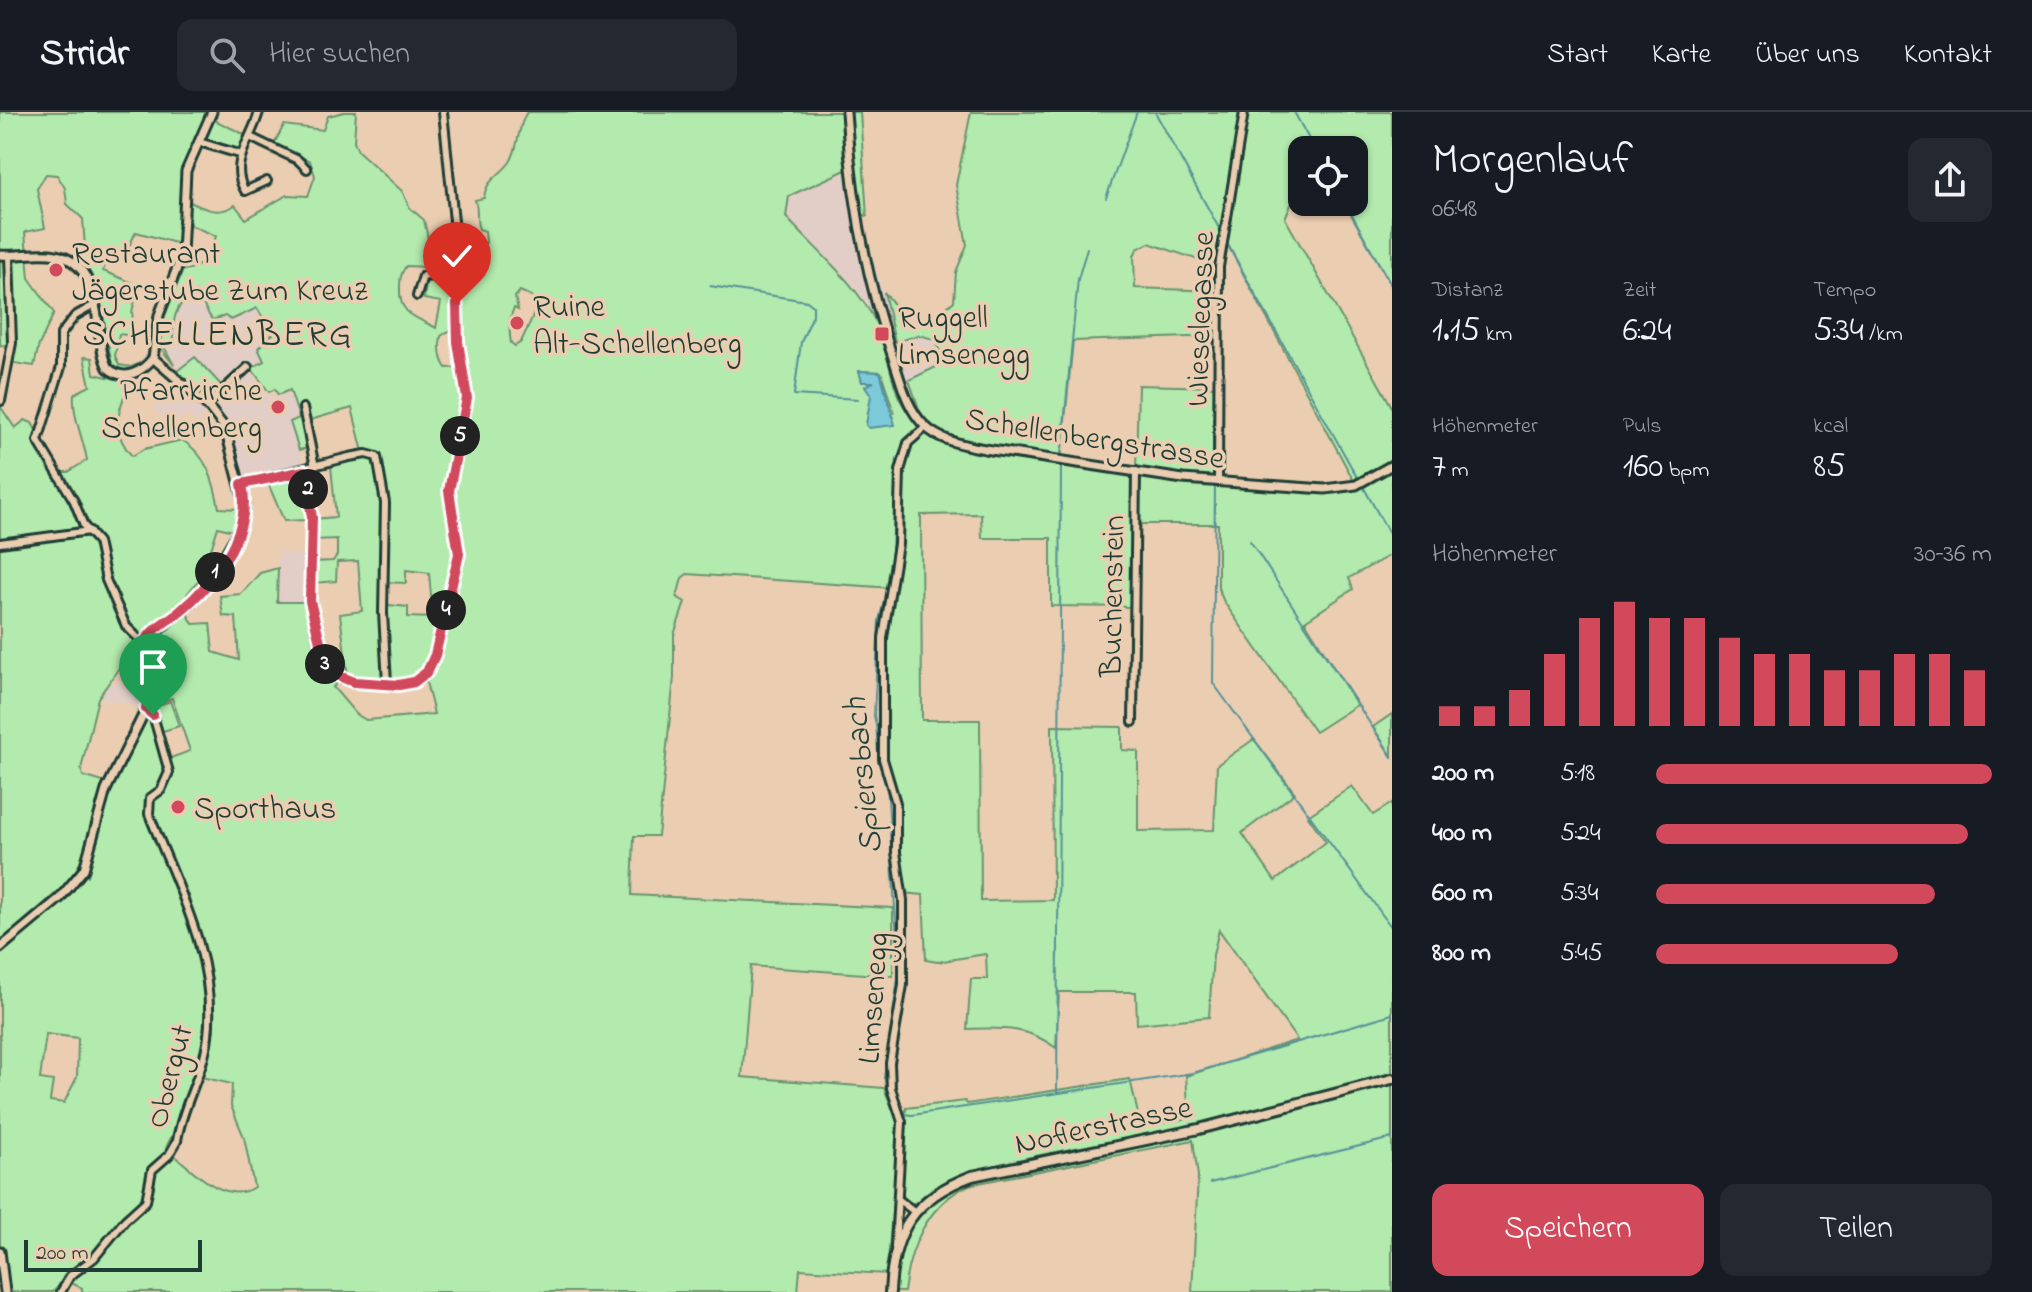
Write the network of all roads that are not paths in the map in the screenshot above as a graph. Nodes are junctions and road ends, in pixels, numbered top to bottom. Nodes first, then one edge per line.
1 (212, 112) edge
2 (259, 112) edge
3 (443, 112) edge
4 (846, 112) edge
5 (1244, 112) edge
6 (250, 137) junction
7 (199, 142) junction
8 (239, 154) junction
9 (307, 169) dead end
10 (267, 181) dead end
11 (4, 255) edge
12 (458, 278) junction
13 (417, 296) dead end
14 (96, 304) junction
15 (153, 358) junction
16 (248, 367) dead end
17 (1, 401) edge
18 (207, 405) junction
19 (303, 408) dead end
20 (926, 427) junction
21 (1392, 465) edge
22 (315, 467) junction
23 (304, 471) junction
24 (1136, 471) junction
25 (1218, 482) junction
26 (242, 484) junction
27 (90, 531) junction
28 (0, 543) edge
29 (145, 645) junction
30 (387, 683) junction
31 (146, 709) junction
32 (1133, 722) dead end
33 (0, 948) edge
34 (1392, 1079) edge
35 (898, 1199) junction
36 (915, 1212) junction
37 (895, 1248) junction
38 (0, 1251) edge
39 (5, 1292) edge
40 (61, 1292) edge
41 (890, 1292) edge

1 - 7 street
2 - 6 street
3 - 12 street
4 - 20 street, Schellenbergstrasse
5 - 25 street, Wieselegasse
6 - 8 street
6 - 9 street
7 - 8 street
7 - 15 street
8 - 10 street
11 - 14 street
11 - 17 street
12 - 13 street
12 - 30 street
14 - 15 street
14 - 27 street
15 - 18 street
16 - 18 street
18 - 26 street
19 - 22 street
20 - 24 street, Schellenbergstrasse
20 - 35 street, Limsenegg
21 - 25 street, Schellenbergstrasse
22 - 23 street
22 - 30 street
23 - 26 street
23 - 30 street
24 - 25 street, Schellenbergstrasse
24 - 32 street, Buchenstein
26 - 29 street
27 - 28 street
27 - 29 street
29 - 31 street
31 - 33 street
31 - 40 street, Obergut
34 - 36 main road, Noflerstrasse
35 - 36 street
35 - 37 street, Limsenegg
36 - 37 main road, Noflerstrasse
37 - 41 main road, Noflerstrasse
38 - 39 street

